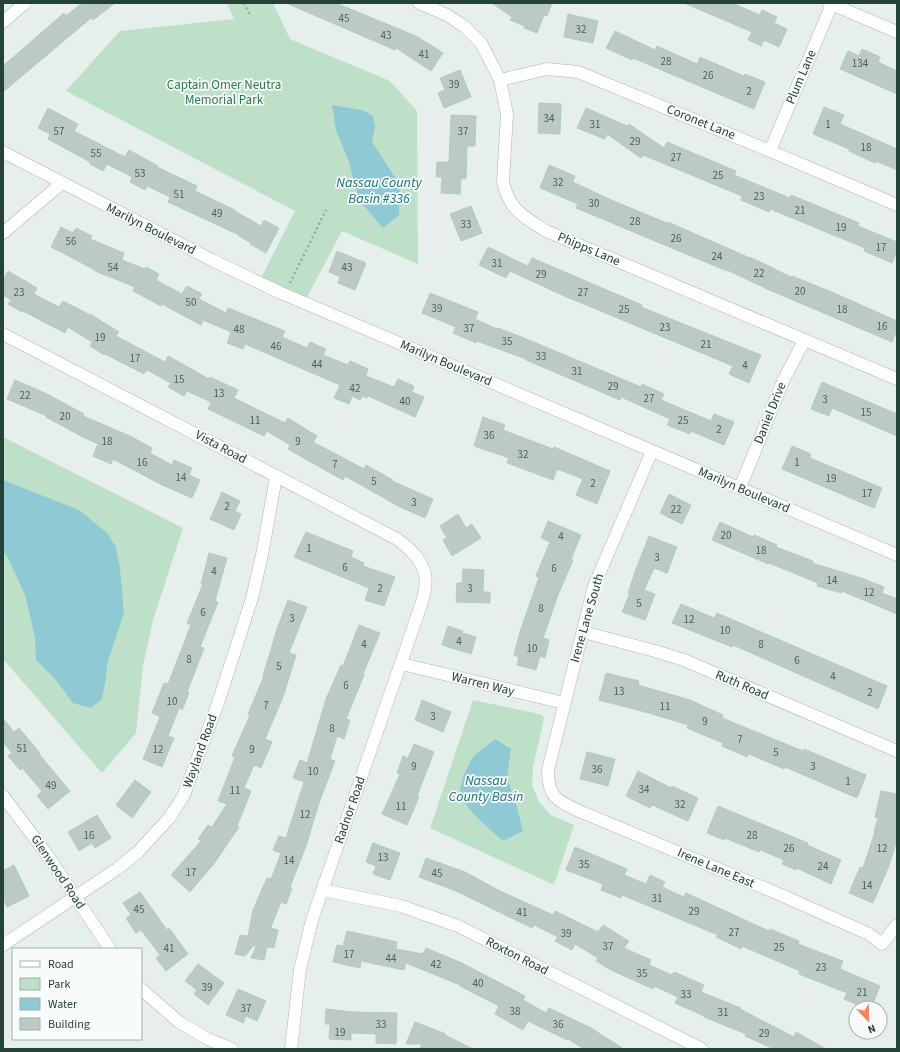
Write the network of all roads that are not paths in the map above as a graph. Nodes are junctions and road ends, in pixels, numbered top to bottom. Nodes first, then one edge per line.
1 (25, 3) edge
2 (419, 3) edge
3 (830, 4) edge
4 (3, 22) edge
5 (897, 32) edge
6 (500, 80) junction
7 (770, 151) junction
8 (3, 152) edge
9 (62, 182) junction
10 (897, 205) edge
11 (3, 233) edge
12 (3, 334) edge
13 (804, 340) junction
14 (897, 379) edge
15 (652, 451) junction
16 (276, 477) junction
17 (740, 488) junction
18 (897, 555) edge
19 (425, 575) joint
20 (582, 632) junction
21 (402, 664) junction
22 (564, 703) junction
23 (897, 751) edge
24 (552, 792) joint
25 (3, 796) edge
26 (322, 890) junction
27 (75, 897) junction
28 (897, 925) edge
29 (3, 945) edge
30 (109, 948) edge
31 (142, 989) edge
32 (232, 1049) edge
33 (290, 1049) edge
34 (702, 1049) edge

1 - 4 street
2 - 6 street, Phipps Lane
3 - 5 street
3 - 7 street, Plum Lane
6 - 7 street, Coronet Lane
6 - 13 street, Phipps Lane
7 - 10 street, Coronet Lane
8 - 9 street, Marilyn Boulevard
9 - 11 street
9 - 15 street, Marilyn Boulevard
12 - 16 street, Vista Road
13 - 14 street, Phipps Lane
13 - 17 street, Daniel Drive
15 - 17 street, Marilyn Boulevard
15 - 20 street, Irene Lane South
16 - 19 street, Vista Road
16 - 27 street, Wayland Road
17 - 18 street, Marilyn Boulevard
19 - 21 street, Radnor Road
20 - 22 street, Irene Lane South
20 - 23 street, Ruth Road
21 - 22 street, Warren Way
21 - 26 street, Radnor Road
22 - 24 street, Irene Lane South
24 - 28 street, Irene Lane East
25 - 27 street, Glenwood Road
26 - 33 street, Radnor Road
26 - 34 street, Roxton Road
27 - 29 street, Wayland Road
27 - 30 street, Glenwood Road
31 - 32 street

